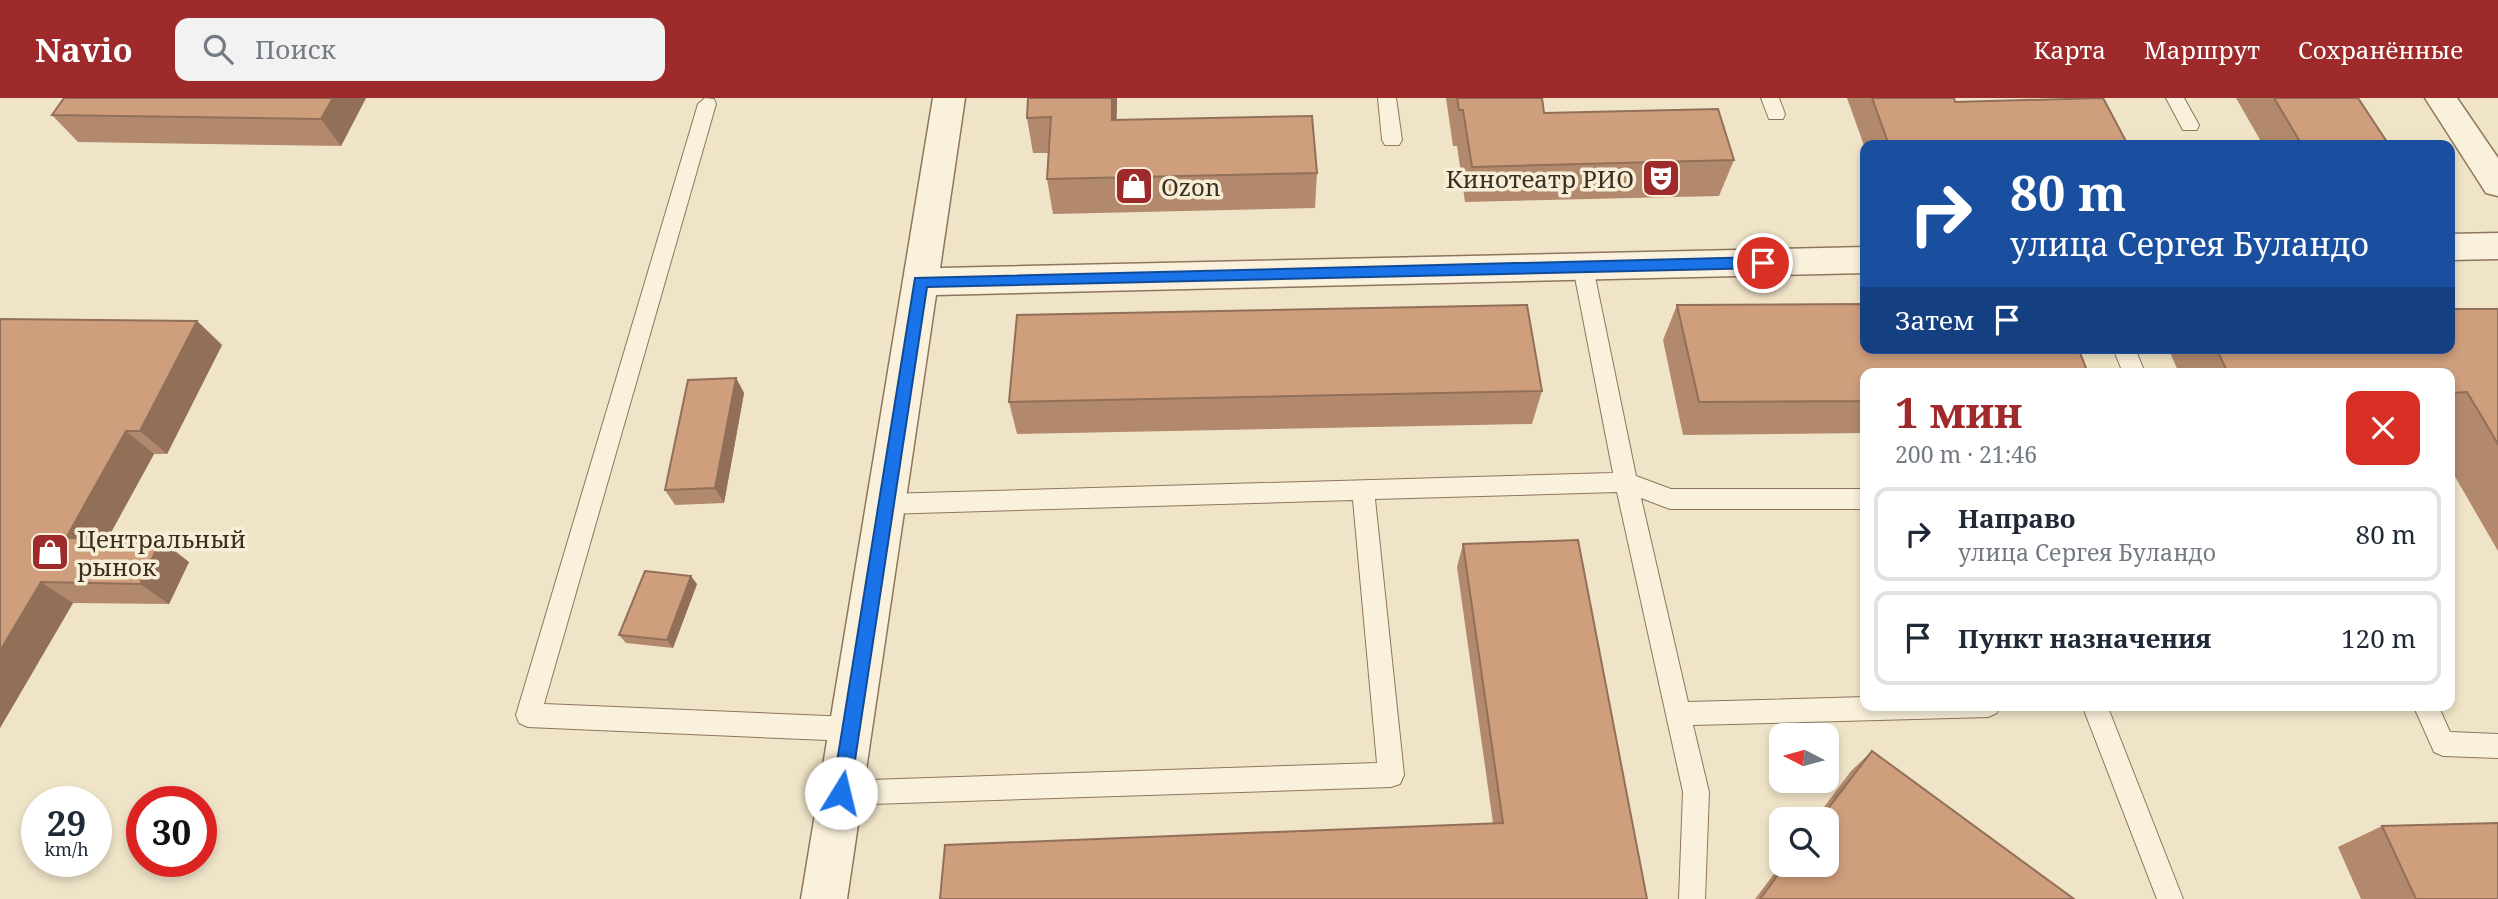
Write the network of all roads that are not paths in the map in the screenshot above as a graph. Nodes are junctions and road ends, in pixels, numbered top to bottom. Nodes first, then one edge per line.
1 (949, 98) edge
2 (1387, 98) edge
3 (2175, 98) edge
4 (2441, 98) edge
5 (706, 104) dead end
6 (2189, 125) dead end
7 (1392, 140) dead end
8 (2498, 184) edge
9 (2498, 246) edge
10 (2455, 247) edge
11 (1860, 260) edge
12 (1583, 267) junction
13 (920, 282) junction
14 (1626, 482) junction
15 (1363, 490) junction
16 (1860, 499) edge
17 (885, 505) junction
18 (1860, 709) edge
19 (2096, 711) edge
20 (2428, 711) edge
21 (1678, 714) junction
22 (851, 730) junction
23 (2498, 746) edge
24 (841, 793) junction
25 (824, 899) edge
26 (1692, 899) edge
27 (2170, 899) edge

1 - 13 street
2 - 7 lane
3 - 6 lane
4 - 8 street
5 - 22 lane
9 - 10 street
11 - 12 street
12 - 13 street
12 - 14 lane
13 - 17 street
14 - 15 lane
14 - 16 lane
14 - 21 lane
15 - 17 lane
15 - 24 lane
17 - 22 street
18 - 21 lane
19 - 27 lane
20 - 23 lane
21 - 26 lane
22 - 24 street
24 - 25 street

